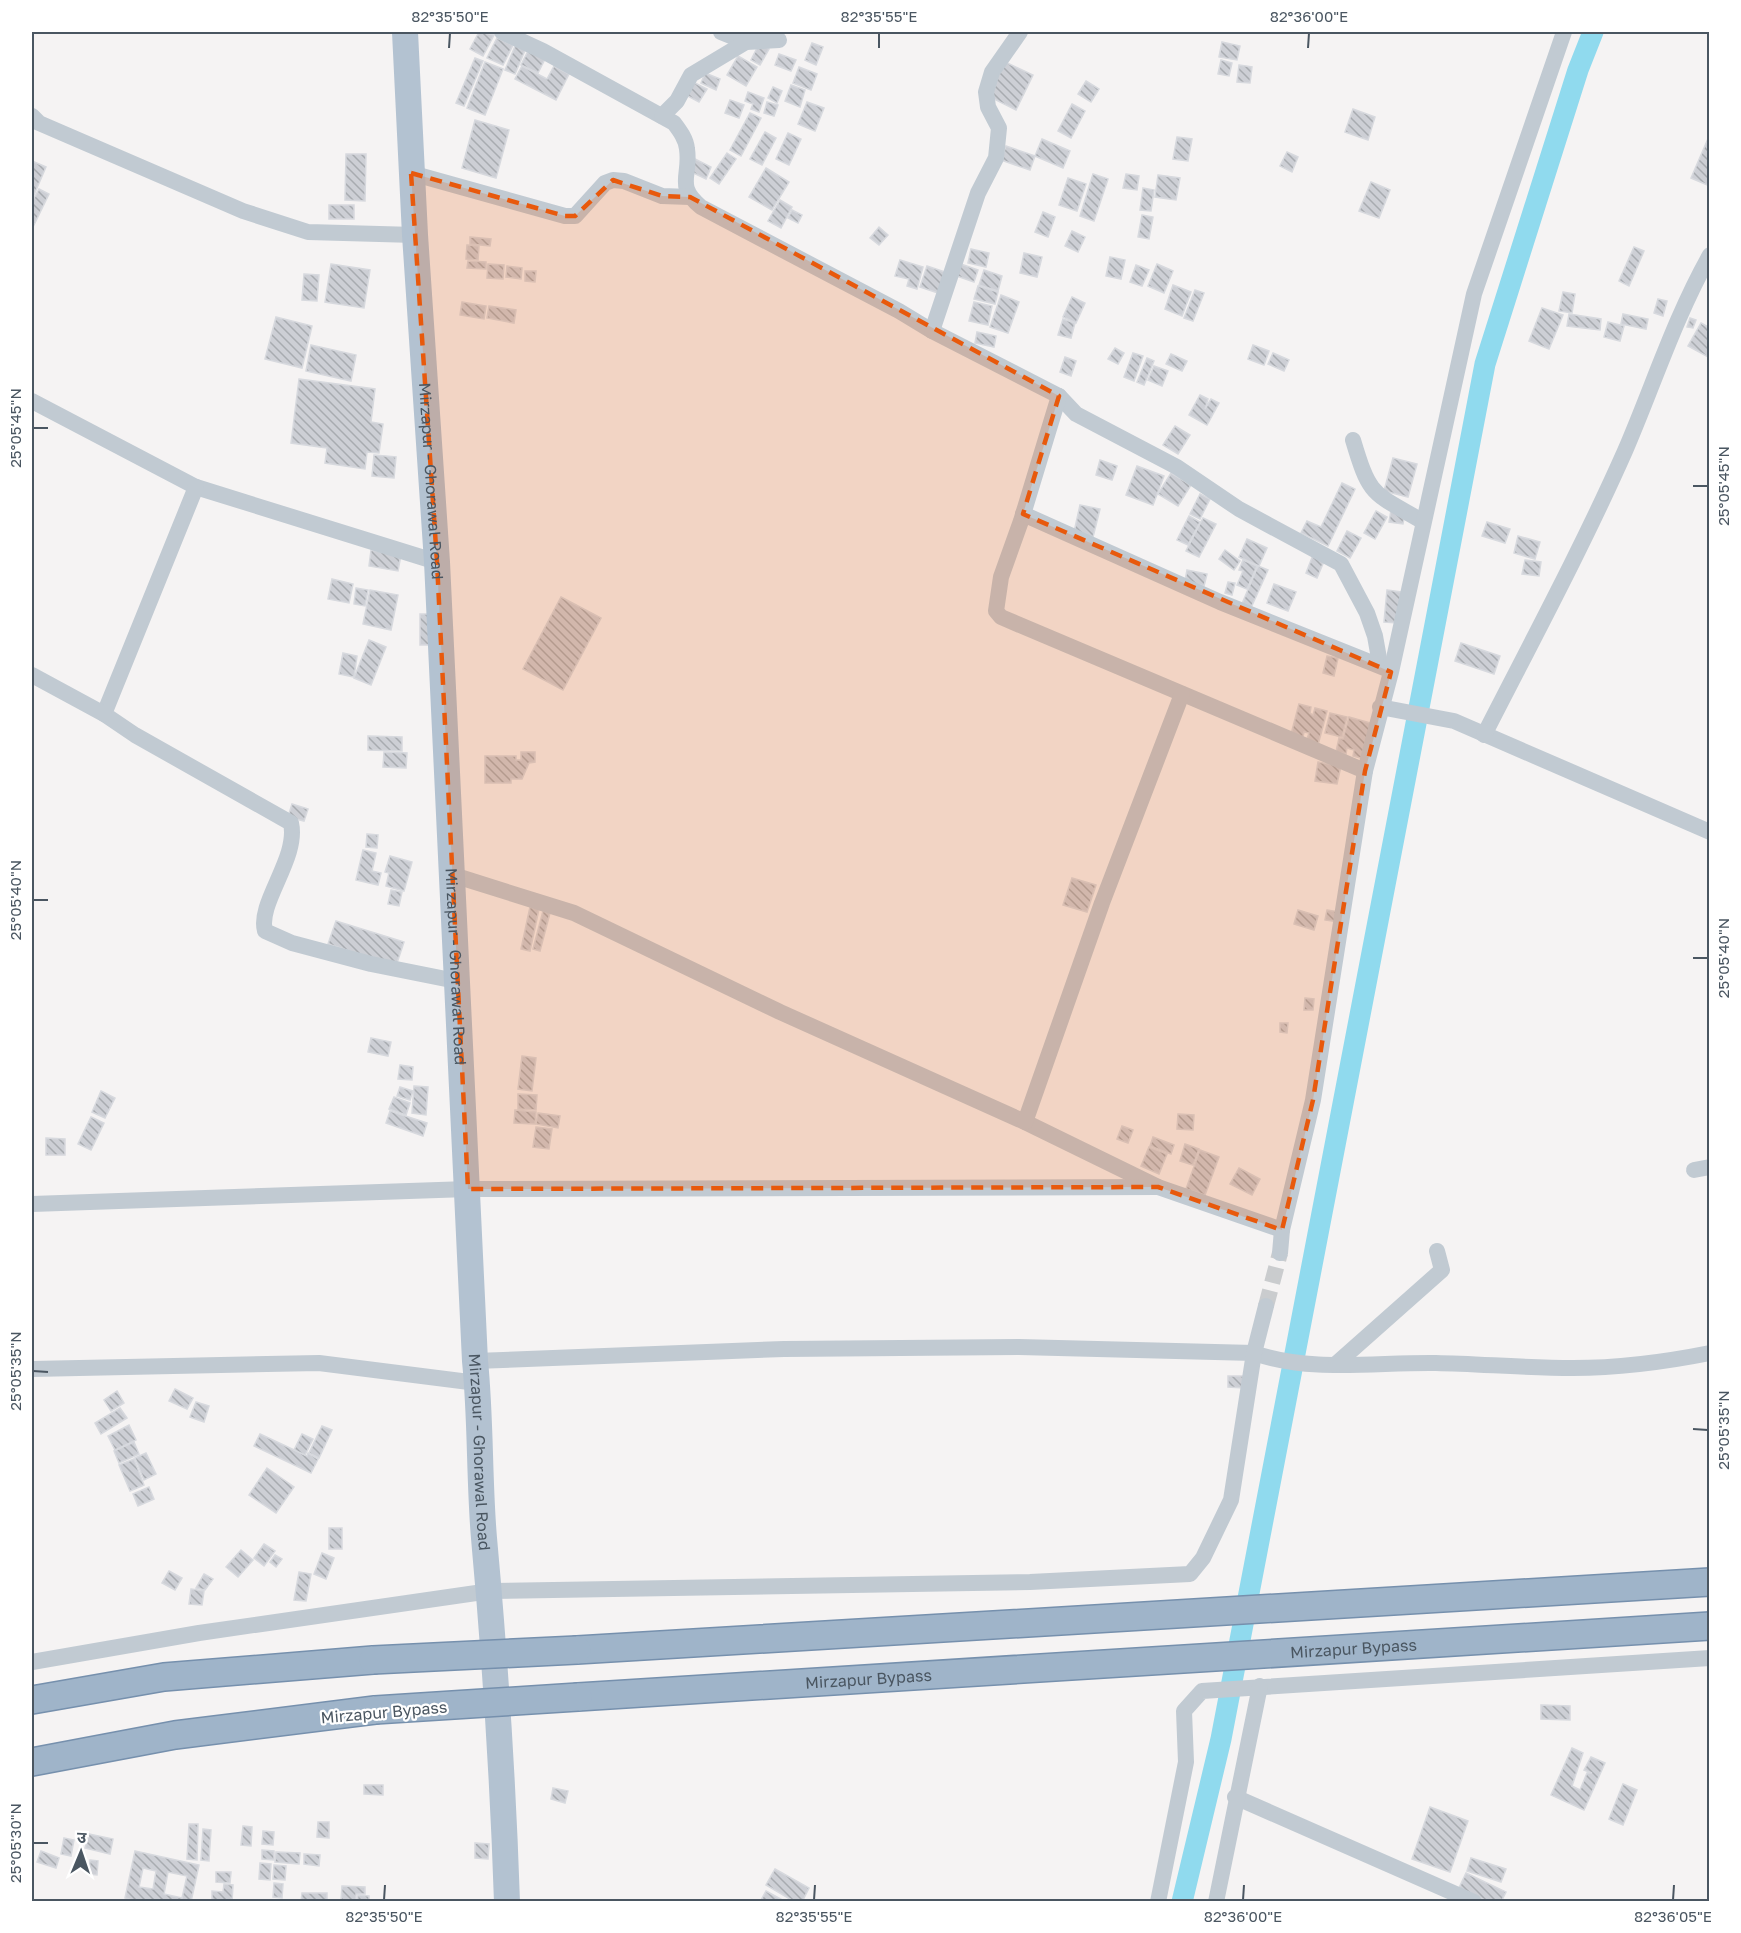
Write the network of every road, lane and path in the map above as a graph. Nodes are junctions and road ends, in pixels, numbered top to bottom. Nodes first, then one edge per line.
1 (405, 32) edge
2 (502, 32) edge
3 (722, 32) edge
4 (1020, 32) edge
5 (1564, 32) edge
6 (779, 40) dead end
7 (746, 42) junction
8 (32, 116) edge
9 (662, 116) junction
10 (411, 173) junction
11 (690, 197) junction
12 (415, 235) junction
13 (1710, 255) edge
14 (932, 331) junction
15 (1059, 396) junction
16 (32, 400) edge
17 (1353, 440) dead end
18 (196, 487) junction
19 (1023, 514) junction
20 (1422, 521) junction
21 (437, 562) junction
22 (1385, 668) junction
23 (32, 675) edge
24 (1182, 694) junction
25 (1380, 707) junction
26 (104, 714) junction
27 (1484, 735) junction
28 (1365, 771) junction
29 (1710, 832) edge
30 (453, 875) junction
31 (456, 981) junction
32 (1025, 1122) junction
33 (1158, 1187) junction
34 (468, 1189) junction
35 (32, 1204) edge
36 (1282, 1230) junction
37 (1437, 1251) dead end
38 (1280, 1253) tunnel mouth
39 (1266, 1305) tunnel mouth
40 (1254, 1353) junction
41 (1710, 1353) edge
42 (1336, 1364) junction
43 (32, 1369) edge
44 (476, 1372) junction
45 (1710, 1582) edge
46 (490, 1591) junction
47 (1710, 1626) edge
48 (1710, 1658) edge
49 (32, 1662) edge
50 (1260, 1686) junction
51 (32, 1700) edge
52 (32, 1762) edge
53 (1235, 1797) junction
54 (507, 1902) edge
55 (1158, 1902) edge
56 (1216, 1902) edge
57 (1474, 1902) edge

1 - 10 main road, Mirzapur - Ghorawal Road
2 - 9 street
3 - 7 street
4 - 14 street
5 - 20 street
6 - 7 street
7 - 9 street
8 - 12 street
9 - 11 street
10 - 11 street
10 - 12 main road, Mirzapur - Ghorawal Road
11 - 14 street
12 - 21 main road, Mirzapur - Ghorawal Road
13 - 27 street
14 - 15 street
15 - 19 street
15 - 22 street
16 - 18 street
17 - 20 street
18 - 21 street
18 - 26 street
19 - 22 street
19 - 24 street
20 - 22 street
21 - 30 main road, Mirzapur - Ghorawal Road
22 - 25 street
23 - 26 street
24 - 28 street
24 - 32 street
25 - 27 street
25 - 28 street
26 - 31 street
27 - 29 street
28 - 36 street
30 - 31 main road, Mirzapur - Ghorawal Road
30 - 32 street
31 - 34 main road, Mirzapur - Ghorawal Road
32 - 33 street
33 - 34 street
33 - 36 street
34 - 35 street
34 - 44 main road, Mirzapur - Ghorawal Road
36 - 38 street
37 - 42 street
39 - 40 street
40 - 42 street
40 - 44 street
40 - 46 street
41 - 42 street
43 - 44 street
44 - 46 main road, Mirzapur - Ghorawal Road
45 - 51 highway, bridge
46 - 49 street
46 - 54 main road, Mirzapur - Ghorawal Road
47 - 52 highway, Mirzapur Bypass, bridge
48 - 50 street
50 - 53 street
50 - 55 street
53 - 56 street
53 - 57 street

